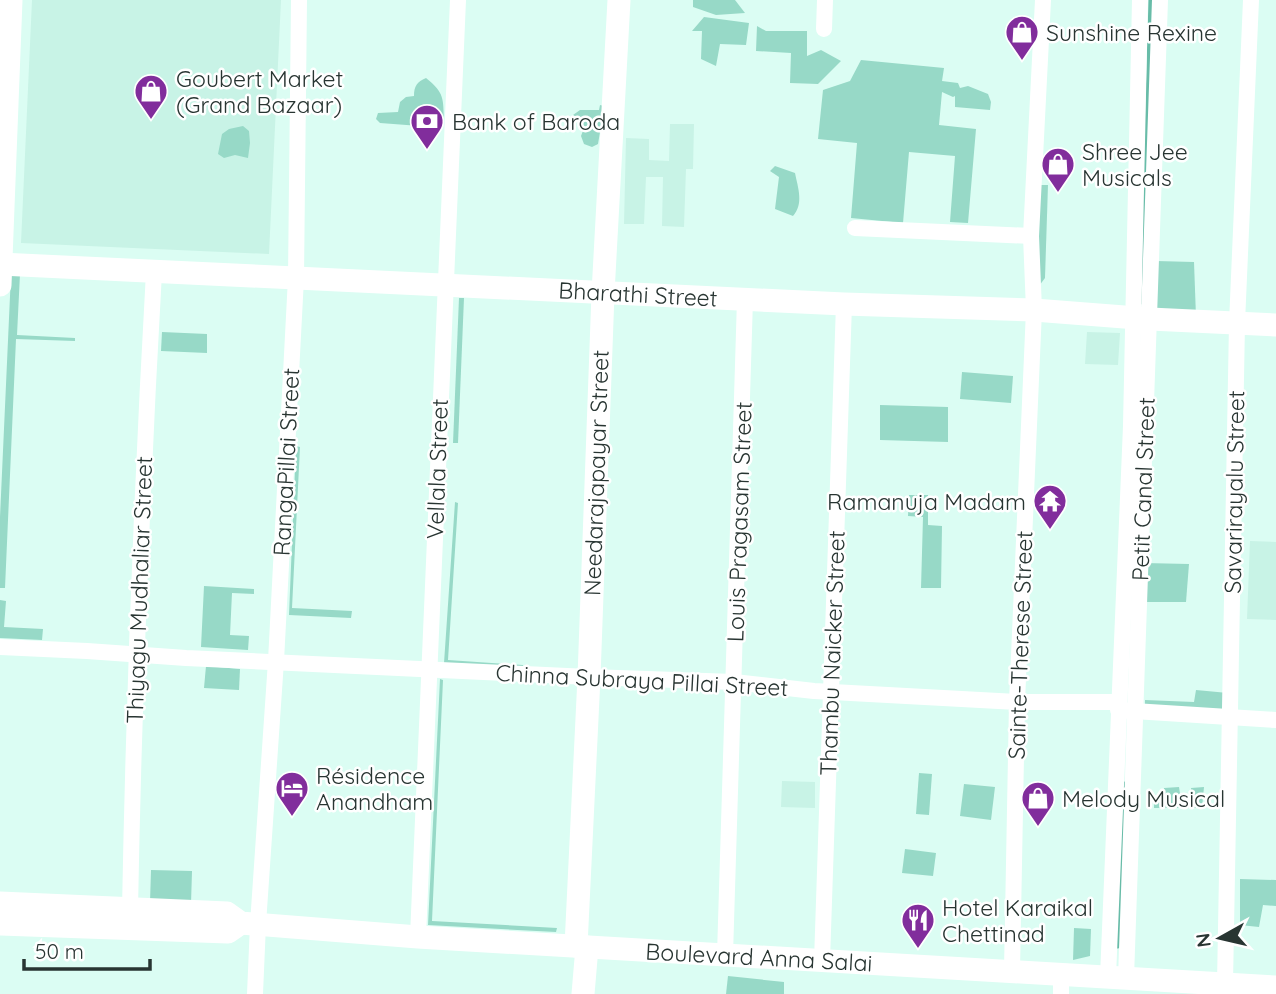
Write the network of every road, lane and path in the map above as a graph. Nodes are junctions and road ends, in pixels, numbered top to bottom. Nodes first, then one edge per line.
1 (11, 0) edge
2 (299, 0) edge
3 (458, 0) edge
4 (619, 0) edge
5 (825, 0) edge
6 (1043, 0) edge
7 (1140, 0) edge
8 (1160, 0) edge
9 (1251, 0) edge
10 (824, 29) dead end
11 (855, 228) dead end
12 (1031, 236) junction
13 (0, 264) edge
14 (154, 272) junction
15 (296, 278) junction
16 (0, 285) edge
17 (445, 285) junction
18 (603, 293) junction
19 (745, 299) junction
20 (844, 304) junction
21 (1034, 310) junction
22 (1142, 318) junction
23 (1237, 323) junction
24 (1276, 325) edge
25 (0, 647) edge
26 (136, 654) junction
27 (276, 661) junction
28 (429, 668) junction
29 (589, 677) junction
30 (734, 682) junction
31 (831, 692) junction
32 (1017, 702) junction
33 (1126, 708) junction
34 (1229, 717) junction
35 (1276, 720) edge
36 (0, 903) edge
37 (130, 909) junction
38 (250, 923) junction
39 (0, 924) edge
40 (33, 925) junction
41 (418, 937) junction
42 (0, 942) edge
43 (581, 947) junction
44 (725, 955) junction
45 (822, 961) junction
46 (1012, 971) junction
47 (1117, 978) junction
48 (1061, 984) edge
49 (1225, 984) junction
50 (1276, 986) edge
51 (256, 994) edge
52 (583, 994) edge

1 - 13 street
2 - 15 street, RangaPillai Street
3 - 17 street, Vellala Street
4 - 18 street, Needarajapayar Street
5 - 10 street
6 - 12 street, Sainte-Therese Street
7 - 22 street, Petit Canal Street
8 - 22 street, Petit Canal Street
9 - 23 street, Savarirayalu Street
11 - 12 street
12 - 21 street, Sainte-Therese Street
13 - 14 street, Bharathi Street
13 - 16 street
14 - 15 street, Bharathi Street
14 - 26 street, Thiyagu Mudhaliar Street
15 - 17 street, Bharathi Street
15 - 27 street, RangaPillai Street
17 - 18 street, Bharathi Street
17 - 28 street, Vellala Street
18 - 19 street, Bharathi Street
18 - 29 street, Needarajapayar Street
19 - 20 street, Bharathi Street
19 - 30 street, Louis Pragasam Street
20 - 21 street, Bharathi Street
20 - 31 street, Thambu Naicker Street
21 - 22 street, Bharathi Street
21 - 32 street, Sainte-Therese Street
22 - 23 street, Bharathi Street
22 - 33 street, Petit Canal Street
23 - 24 street, Bharathi Street
23 - 34 street, Savarirayalu Street
25 - 26 street, Chinna Subraya Pillai Street
26 - 27 street, Chinna Subraya Pillai Street
26 - 37 street, Thiyagu Mudhaliar Street
27 - 28 street, Chinna Subraya Pillai Street
27 - 38 street, RangaPillai Street
28 - 29 street, Chinna Subraya Pillai Street
28 - 41 street, Vellala Street
29 - 30 street, Chinna Subraya Pillai Street
29 - 43 street, Needarajapayar Street
30 - 31 street, Chinna Subraya Pillai Street
30 - 44 street, Louis Pragasam Street
31 - 32 street, Chinna Subraya Pillai Street
31 - 45 street, Thambu Naicker Street
32 - 33 street, Chinna Subraya Pillai Street
32 - 46 street, Sainte-Therese Street
33 - 34 street, Chinna Subraya Pillai Street
33 - 47 street, Petit Canal Street
34 - 35 street, Chinna Subraya Pillai Street
34 - 49 street, Savarirayalu Street
36 - 37 street, Boulevard Anna Salai
37 - 38 street, Boulevard Anna Salai
38 - 40 street, Boulevard Anna Salai
38 - 41 street, Boulevard Anna Salai
38 - 51 street, RangaPillai Street
39 - 40 street, Boulevard Anna Salai
40 - 42 street
41 - 43 street, Boulevard Anna Salai
43 - 44 street, Boulevard Anna Salai
43 - 52 street, Needarajapayar Street
44 - 45 street, Boulevard Anna Salai
45 - 46 street, Boulevard Anna Salai
46 - 48 street, Boulevard Anna Salai
47 - 48 street, Boulevard Anna Salai
47 - 49 street, Boulevard Anna Salai
49 - 50 street, Boulevard Anna Salai

